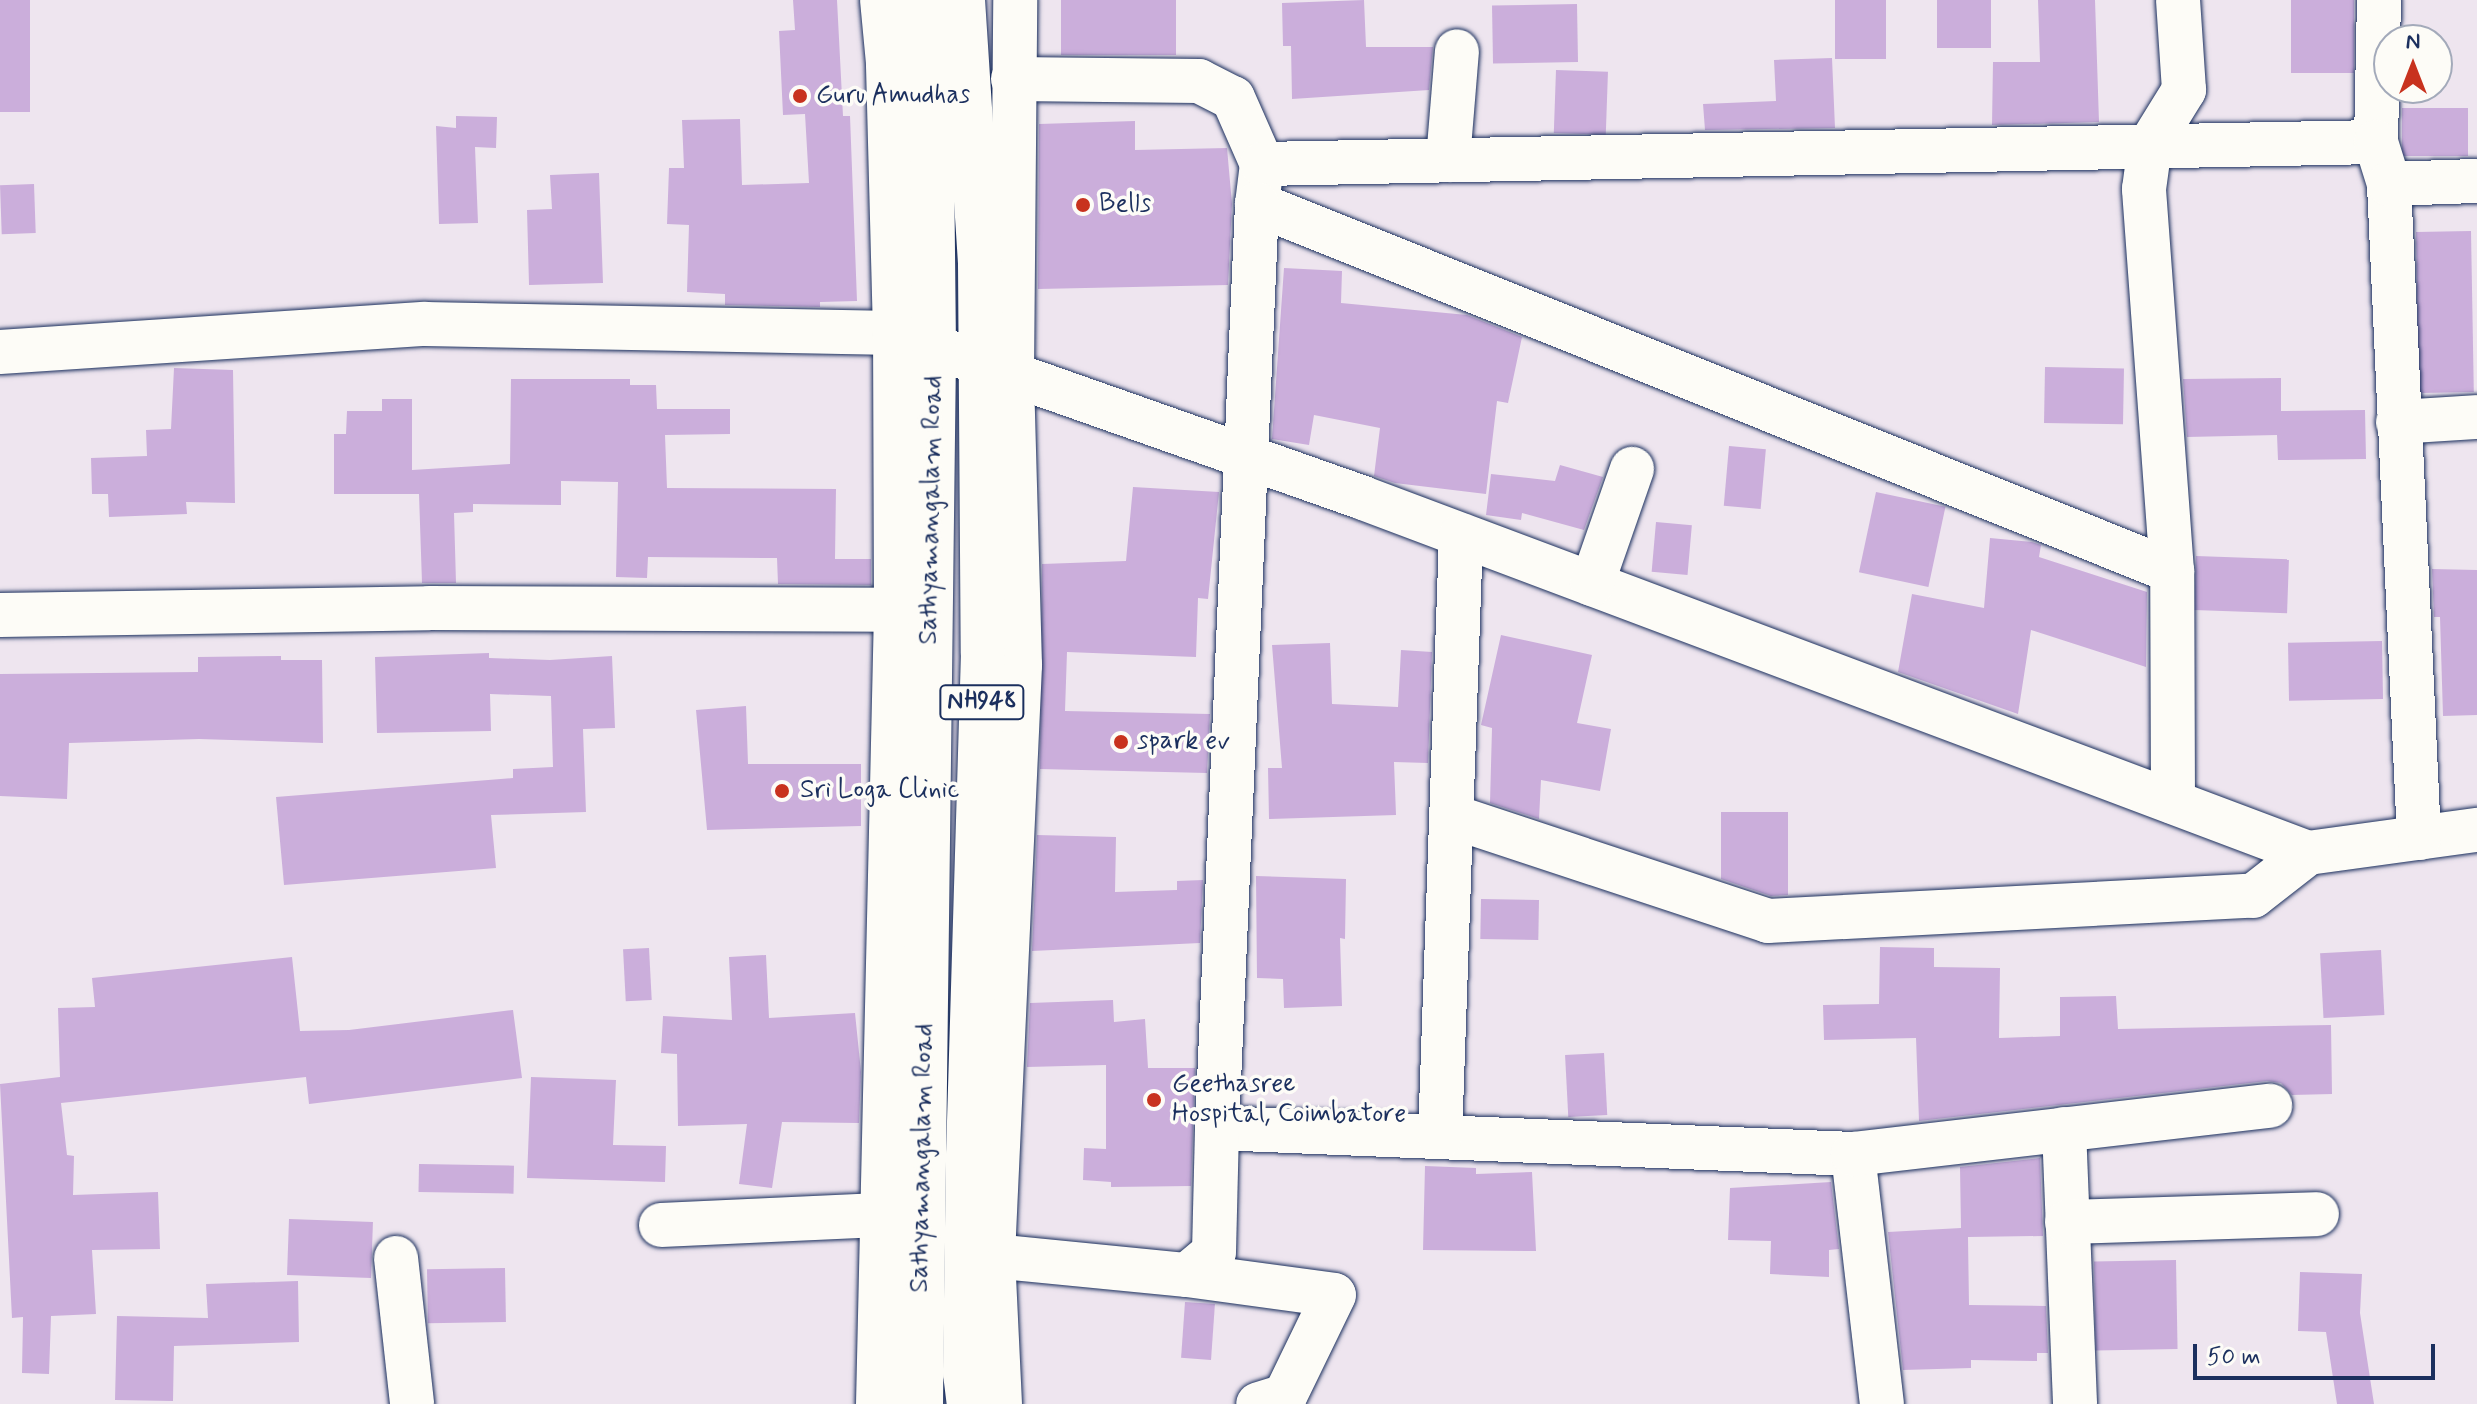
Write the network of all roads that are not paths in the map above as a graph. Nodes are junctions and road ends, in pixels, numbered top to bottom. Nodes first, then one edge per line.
1 (882, 0) edge
2 (921, 0) edge
3 (963, 0) edge
4 (1015, 0) edge
5 (2178, 0) edge
6 (2379, 0) edge
7 (1457, 51) dead end
8 (1013, 79) junction
9 (2376, 142) junction
10 (2150, 145) junction
11 (1448, 160) junction
12 (2477, 181) edge
13 (1260, 184) junction
14 (2389, 184) junction
15 (915, 340) junction
16 (0, 352) edge
17 (996, 369) junction
18 (2477, 417) edge
19 (2398, 422) junction
20 (1242, 458) junction
21 (1632, 469) dead end
22 (1461, 535) junction
23 (2172, 571) junction
24 (1592, 584) junction
25 (896, 610) junction
26 (0, 615) edge
27 (2173, 802) junction
28 (1451, 816) junction
29 (2477, 830) edge
30 (2419, 838) junction
31 (2308, 853) junction
32 (2270, 1106) dead end
33 (1217, 1128) junction
34 (2064, 1129) junction
35 (1440, 1137) junction
36 (1853, 1154) junction
37 (2317, 1214) dead end
38 (880, 1215) junction
39 (2067, 1222) junction
40 (661, 1225) dead end
41 (993, 1256) junction
42 (396, 1258) dead end
43 (1187, 1275) junction
44 (412, 1404) edge
45 (878, 1404) edge
46 (921, 1404) edge
47 (969, 1404) edge
48 (1000, 1404) edge
49 (1258, 1404) edge
50 (1882, 1404) edge
51 (2075, 1404) edge

1 - 15 main road
2 - 15 main road, Sathyamangalam Road / NH948
3 - 17 main road, NH948
4 - 8 main road
5 - 10 main road
6 - 9 main road
7 - 11 main road
8 - 13 main road
8 - 17 main road
9 - 10 main road
9 - 14 main road
10 - 11 main road
10 - 23 main road
11 - 13 main road
12 - 14 main road
13 - 20 main road
13 - 23 main road
14 - 19 main road
15 - 16 main road
15 - 17 main road
15 - 25 main road
15 - 46 main road, Sathyamangalam Road / NH948
17 - 20 main road
17 - 41 main road
17 - 47 main road, NH948
18 - 19 main road
19 - 30 main road
20 - 22 main road
20 - 33 main road
21 - 24 main road
22 - 24 main road
22 - 28 main road
23 - 27 main road
24 - 27 main road
25 - 26 main road
25 - 38 main road
27 - 31 main road
28 - 31 main road
28 - 35 main road
29 - 30 main road
30 - 31 main road
32 - 34 main road
33 - 35 main road
33 - 43 main road
34 - 36 main road
34 - 39 main road
35 - 36 main road
36 - 50 main road
37 - 39 main road
38 - 40 main road
38 - 45 main road
39 - 51 main road
41 - 43 main road
41 - 48 main road
42 - 44 main road
43 - 49 main road

